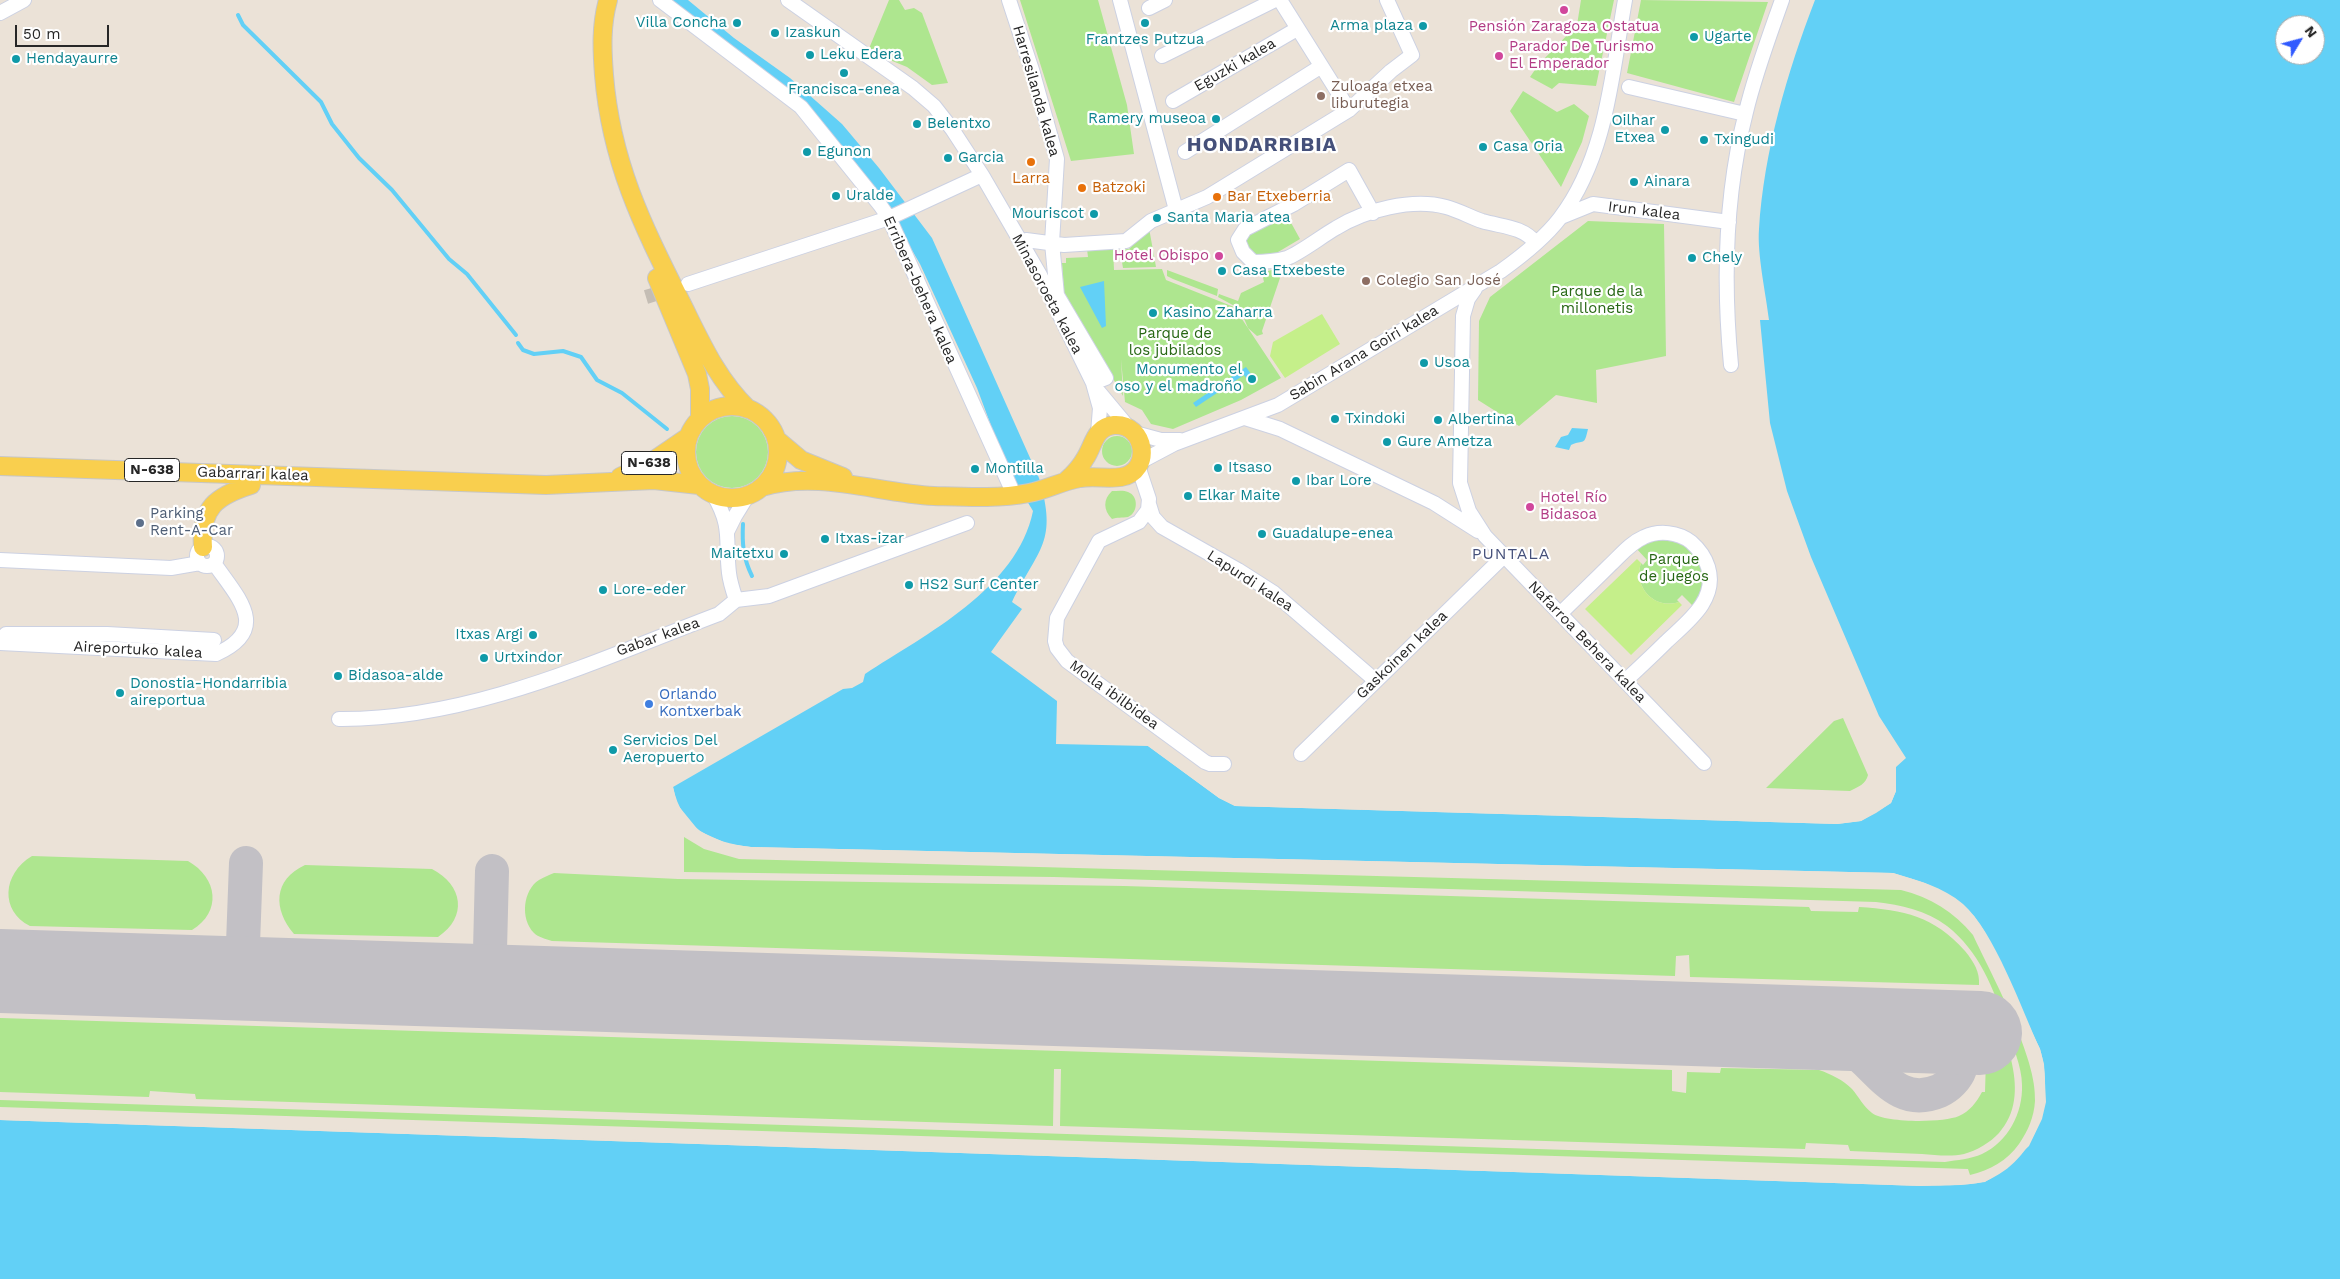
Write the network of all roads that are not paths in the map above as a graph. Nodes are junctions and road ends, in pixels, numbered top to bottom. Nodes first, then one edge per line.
1 (24, 0) edge
2 (597, 0) edge
3 (608, 0) edge
4 (660, 0) edge
5 (788, 0) edge
6 (1009, 0) edge
7 (1120, 0) edge
8 (1165, 0) edge
9 (1275, 0) edge
10 (1280, 0) edge
11 (1388, 0) edge
12 (1625, 0) edge
13 (1782, 0) edge
14 (1149, 8) dead end
15 (0, 13) edge
16 (1297, 29) junction
17 (1162, 56) dead end
18 (1320, 68) junction
19 (1630, 87) dead end
20 (1172, 101) dead end
21 (1349, 110) junction
22 (1745, 114) junction
23 (1185, 152) dead end
24 (982, 175) junction
25 (1176, 210) junction
26 (1373, 213) junction
27 (890, 217) junction
28 (1561, 217) junction
29 (1729, 222) junction
30 (1021, 242) junction
31 (1052, 243) junction
32 (1536, 243) junction
33 (688, 284) tunnel mouth
34 (1477, 286) junction
35 (1731, 365) dead end
36 (1093, 384) junction
37 (748, 409) junction
38 (1245, 418) junction
39 (700, 419) junction
40 (1132, 431) junction
41 (688, 437) junction
42 (776, 439) junction
43 (1186, 440) junction
44 (1094, 441) junction
45 (1139, 464) junction
46 (0, 466) edge
47 (1116, 476) junction
48 (0, 477) edge
49 (356, 479) junction
50 (1067, 480) junction
51 (607, 481) junction
52 (1460, 483) junction
53 (250, 485) junction
54 (706, 490) junction
55 (889, 490) junction
56 (755, 491) junction
57 (1008, 492) junction
58 (1148, 503) junction
59 (1434, 503) junction
60 (967, 523) dead end
61 (728, 530) junction
62 (1485, 536) junction
63 (1504, 556) junction
64 (206, 558) junction
65 (0, 560) edge
66 (736, 600) junction
67 (1560, 614) junction
68 (0, 634) edge
69 (214, 640) dead end
70 (0, 643) edge
71 (1376, 681) junction
72 (1625, 682) junction
73 (340, 719) dead end
74 (1301, 754) dead end
75 (1704, 763) dead end
76 (1224, 764) dead end

1 - 15 street
2 - 39 main road
3 - 37 main road
4 - 27 street, Erribera-behera kalea
5 - 24 street, Minasoroeta kalea
6 - 31 street, Harresilanda kalea
7 - 25 street
8 - 14 street
9 - 17 street
10 - 16 street
11 - 21 street
12 - 28 street, Sabin Arana Goiri kalea
13 - 22 street
16 - 18 street
16 - 20 street, Eguzki kalea
18 - 21 street
18 - 23 street
19 - 22 street
21 - 25 street
22 - 29 street
24 - 27 street
24 - 30 street, Minasoroeta kalea
25 - 31 street
26 - 26 street
26 - 32 street
27 - 33 street
27 - 57 street, Erribera-behera kalea
28 - 29 street, Irun kalea
28 - 32 street, Sabin Arana Goiri kalea
29 - 35 street
30 - 31 street
30 - 36 street, Minasoroeta kalea
31 - 36 street, Harresilanda kalea
32 - 34 street, Sabin Arana Goiri kalea
34 - 38 street, Sabin Arana Goiri kalea
34 - 52 street, Nafarroa Behera kalea
36 - 40 street, Minasoroeta kalea
36 - 44 street, Minasoroeta kalea
37 - 39 main road, N-638
37 - 42 main road
38 - 43 street, Sabin Arana Goiri kalea
38 - 59 street
39 - 41 main road, N-638
40 - 43 street, Sabin Arana Goiri kalea
40 - 44 main road
40 - 45 main road
41 - 51 main road, N-638
41 - 54 main road, N-638
42 - 55 main road
42 - 56 main road
43 - 45 street, Sabin Arana Goiri kalea
44 - 47 main road
44 - 50 main road
45 - 47 main road
45 - 58 street
46 - 49 main road, Gabarrari kalea / N-638
47 - 50 main road
47 - 58 street
48 - 53 main road, Gabarrari kalea / N-638
49 - 51 main road, Gabarrari kalea / N-638
49 - 53 main road, Gabarrari kalea / N-638
50 - 57 main road
51 - 54 main road, N-638
52 - 59 street
52 - 62 street, Nafarroa Behera kalea
53 - 64 main road
54 - 56 main road, N-638
54 - 61 street
55 - 56 main road
55 - 57 main road
56 - 61 street
58 - 71 street, Lapurdi kalea
58 - 76 street, Molla ibilbidea
59 - 62 street
60 - 66 street
61 - 66 street
62 - 63 street, Nafarroa Behera kalea
63 - 67 street, Nafarroa Behera kalea
63 - 71 street, Gaskoinen kalea
64 - 65 street
64 - 70 street, Aireportuko kalea
66 - 73 street, Gabar kalea
67 - 72 street, Nafarroa Behera kalea
67 - 72 street
68 - 69 street, Aireportuko kalea
71 - 74 street, Gaskoinen kalea
72 - 75 street, Nafarroa Behera kalea

